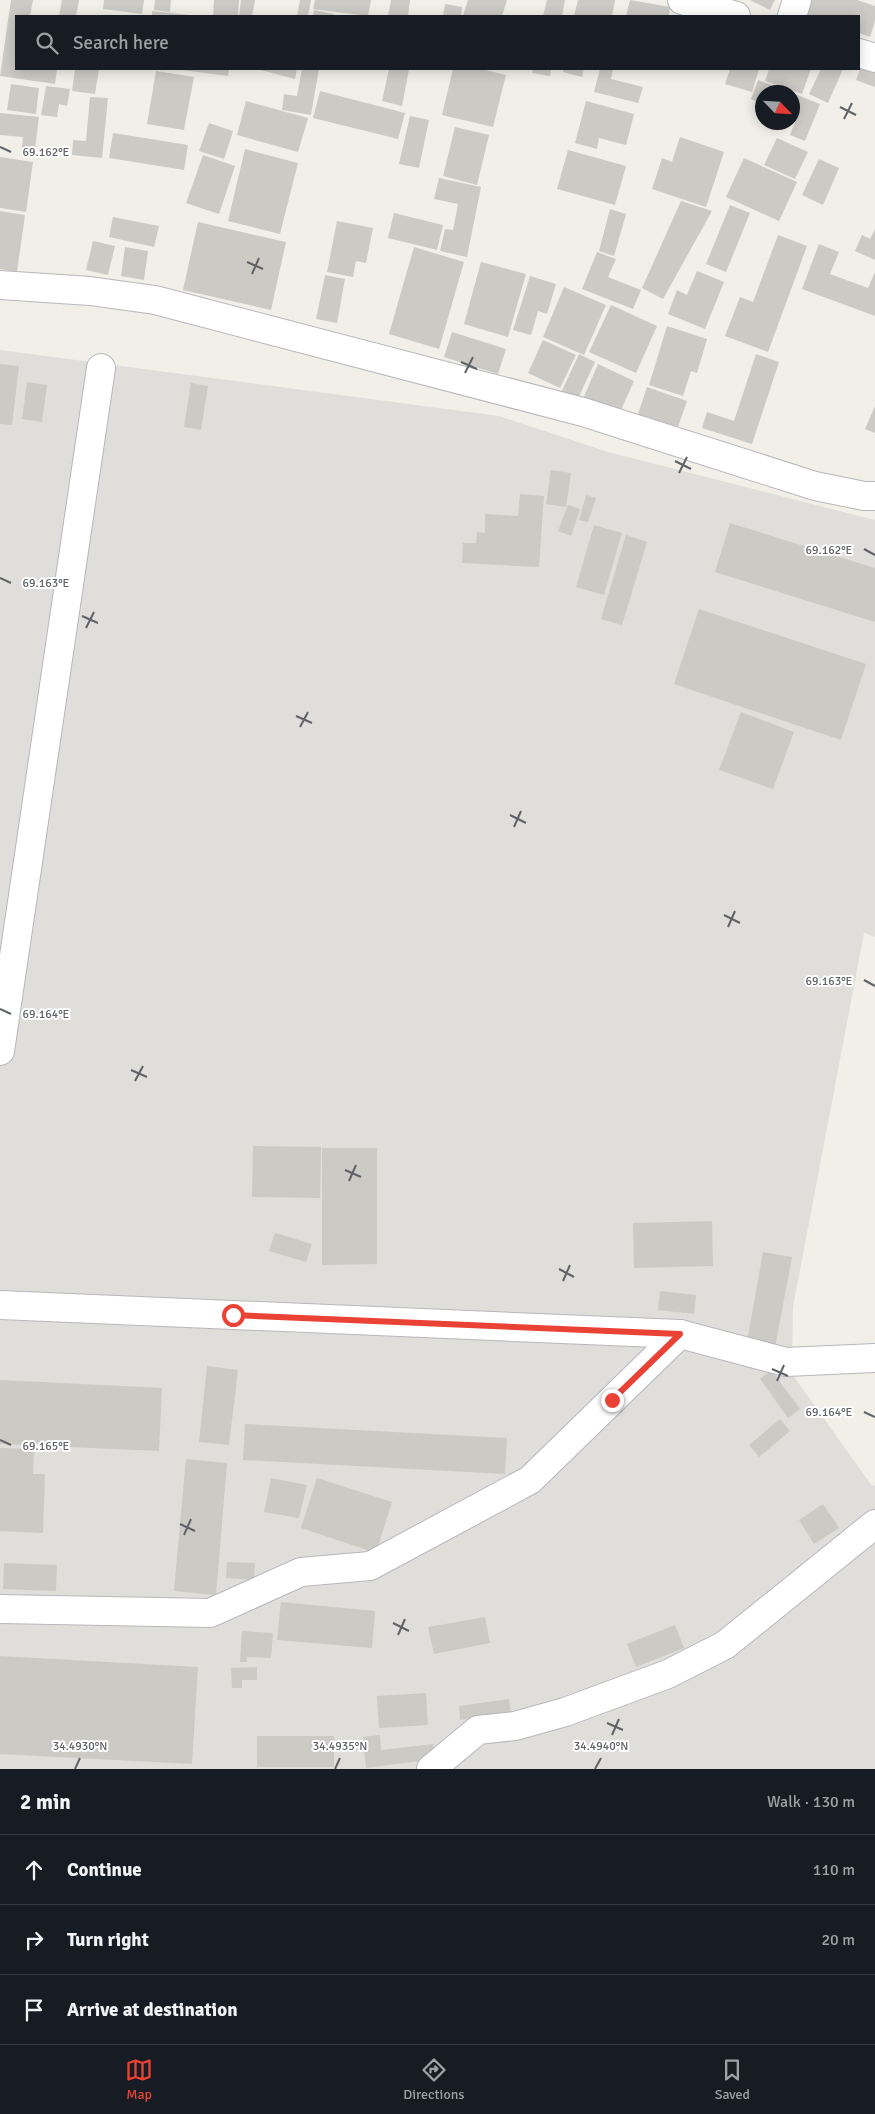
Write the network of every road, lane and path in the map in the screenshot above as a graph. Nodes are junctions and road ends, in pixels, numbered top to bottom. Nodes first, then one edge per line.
1 (682, 0) edge
2 (797, 0) edge
3 (733, 15) edge
4 (792, 15) edge
5 (860, 53) edge
6 (875, 58) edge
7 (0, 285) edge
8 (101, 368) dead end
9 (875, 496) edge
10 (0, 1051) edge
11 (0, 1306) edge
12 (680, 1334) junction
13 (875, 1358) edge
14 (875, 1524) edge
15 (0, 1609) edge
16 (431, 1769) edge

1 - 3 street
2 - 4 street
5 - 6 street
7 - 9 street
8 - 10 street
11 - 12 street
12 - 13 street
12 - 15 street
14 - 16 street

